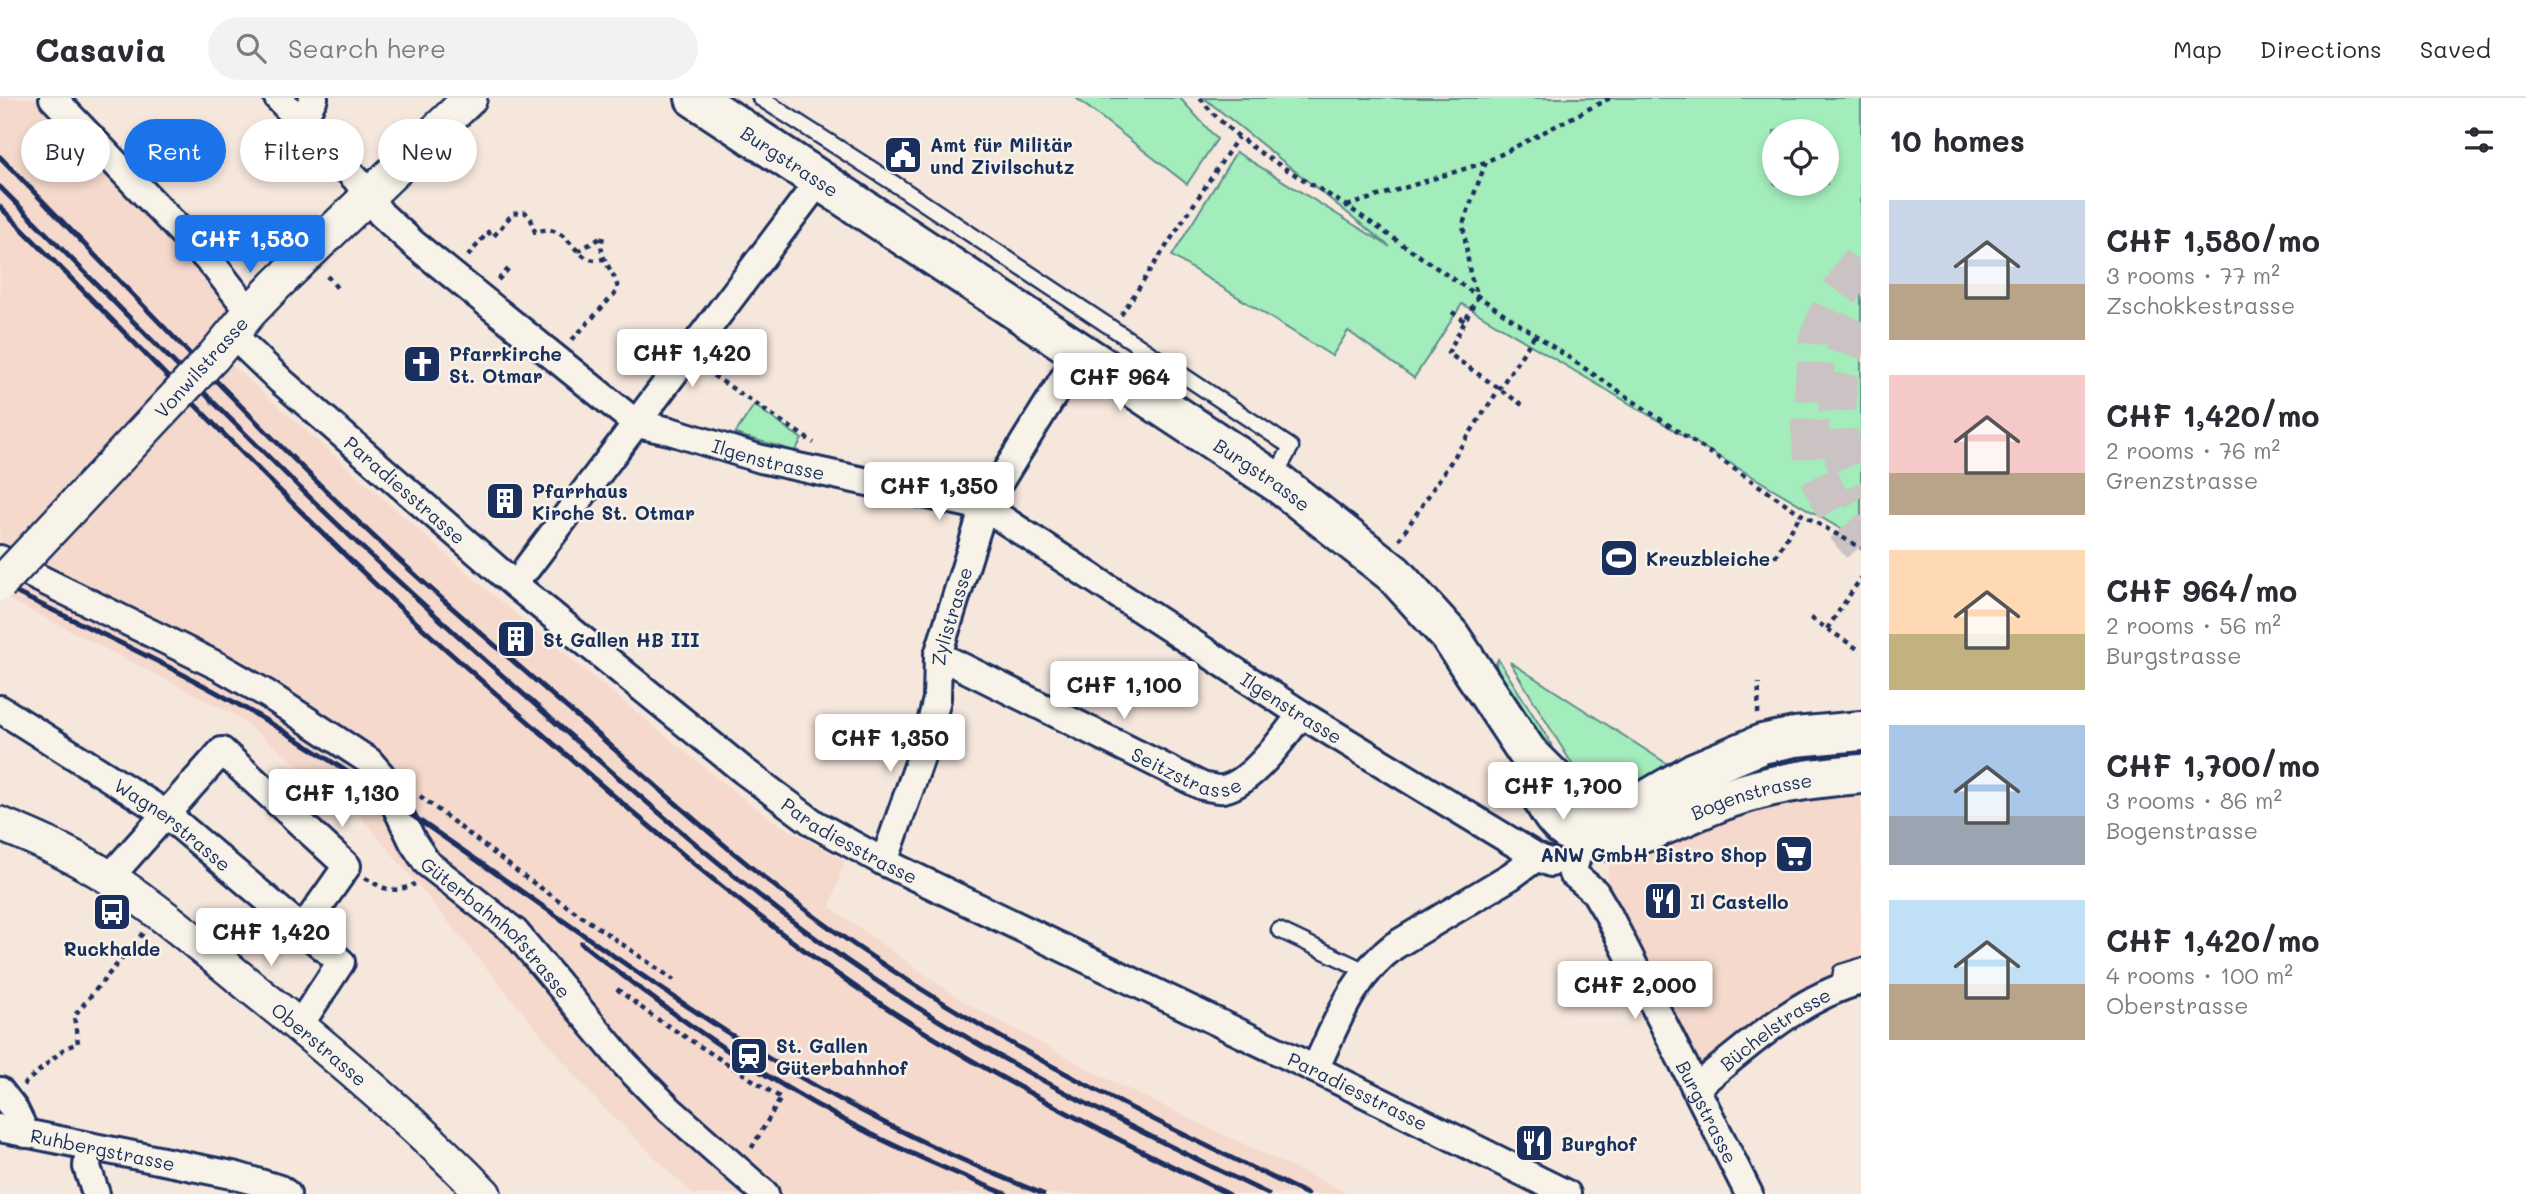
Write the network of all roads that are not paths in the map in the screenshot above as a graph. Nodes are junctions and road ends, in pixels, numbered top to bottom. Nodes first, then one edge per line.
1 (53, 98) edge
2 (278, 98) edge
3 (314, 98) edge
4 (470, 98) edge
5 (695, 98) edge
6 (760, 98) edge
7 (297, 119) joint
8 (819, 181) junction
9 (358, 182) edge
10 (367, 196) junction
11 (1065, 324) junction
12 (232, 334) junction
13 (637, 424) junction
14 (1272, 480) junction
15 (984, 507) junction
16 (0, 559) edge
17 (527, 568) dead end
18 (0, 584) edge
19 (937, 654) junction
20 (0, 709) edge
21 (1301, 714) junction
22 (1861, 732) edge
23 (1861, 774) edge
24 (165, 813) junction
25 (1587, 823) junction
26 (0, 824) edge
27 (1536, 857) junction
28 (884, 862) junction
29 (1572, 873) junction
30 (109, 878) junction
31 (302, 930) junction
32 (1279, 930) dead end
33 (1861, 966) edge
34 (1366, 971) junction
35 (1850, 985) edge
36 (299, 1026) junction
37 (1315, 1069) junction
38 (1695, 1088) junction
39 (10, 1089) edge
40 (13, 1131) edge
41 (89, 1146) junction
42 (96, 1194) edge
43 (287, 1194) edge
44 (484, 1194) edge
45 (765, 1194) edge
46 (1567, 1194) edge
47 (1749, 1194) edge

1 - 12 street, Paradiesstrasse
2 - 7 street, Ilgenstrasse
3 - 7 street
4 - 10 street, Vonwilstrasse
5 - 8 main road, Burgstrasse
6 - 11 lane
8 - 11 main road, Burgstrasse
8 - 13 street
9 - 10 street, Ilgenstrasse
10 - 12 street, Vonwilstrasse
10 - 13 street, Ilgenstrasse
11 - 14 main road, Burgstrasse
11 - 14 lane
11 - 15 street, Zylistrasse
12 - 18 street, Vonwilstrasse, bridge
12 - 28 street, Paradiesstrasse
13 - 15 street, Ilgenstrasse
13 - 17 street
14 - 25 main road, Burgstrasse
15 - 19 street, Zylistrasse
15 - 21 street, Ilgenstrasse
16 - 45 street, Güterbahnhofstrasse
19 - 21 street, Seitzstrasse
19 - 28 street, Zylistrasse
20 - 24 street, Wagnerstrasse
21 - 27 street, Ilgenstrasse
22 - 25 main road, Bogenstrasse
23 - 25 main road, Bogenstrasse
24 - 30 street
24 - 31 street, Wagnerstrasse
24 - 31 street
25 - 29 street
26 - 30 street, Oberstrasse
27 - 29 street
27 - 34 street
28 - 37 street, Paradiesstrasse
29 - 38 street, Burgstrasse
30 - 36 street, Oberstrasse
31 - 36 street, Wagnerstrasse
32 - 34 lane
33 - 35 lane
34 - 37 street
35 - 38 street, Büchelstrasse
36 - 44 street, Oberstrasse
37 - 46 street, Paradiesstrasse
38 - 47 street, Burgstrasse
39 - 40 street
40 - 41 street, Ruhbergstrasse
41 - 42 street
41 - 43 street, Ruhbergstrasse

